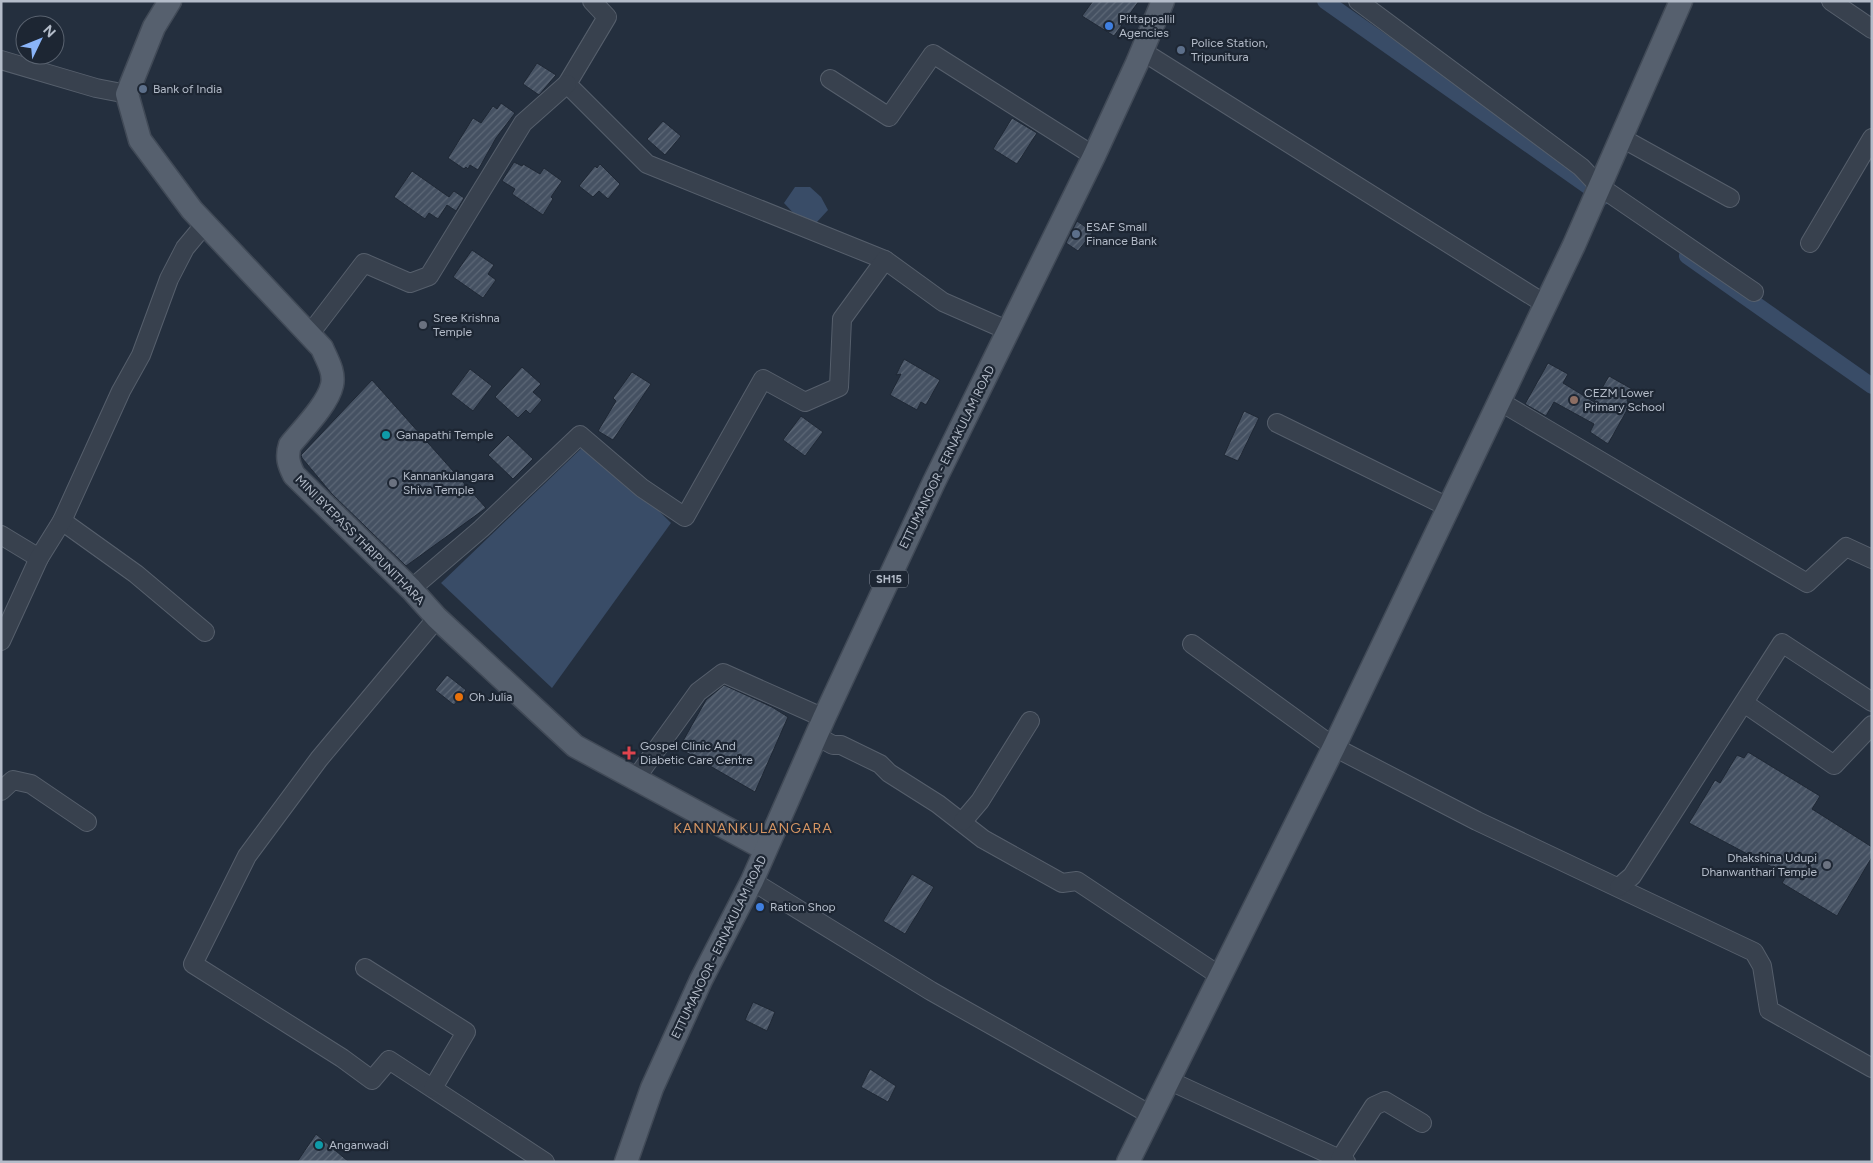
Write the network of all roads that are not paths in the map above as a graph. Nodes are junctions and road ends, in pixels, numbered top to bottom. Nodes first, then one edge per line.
1 (170, 1) edge
2 (592, 1) edge
3 (1163, 1) edge
4 (1358, 1) edge
5 (1681, 1) edge
6 (1831, 1) edge
7 (1872, 29) edge
8 (1142, 52) junction
9 (1, 60) edge
10 (830, 79) dead end
11 (567, 84) junction
12 (126, 94) junction
13 (1620, 137) junction
14 (1872, 138) edge
15 (1094, 156) junction
16 (1865, 163) edge
17 (1598, 186) junction
18 (1730, 198) dead end
19 (205, 224) junction
20 (1810, 243) dead end
21 (885, 260) junction
22 (1754, 292) dead end
23 (1545, 304) junction
24 (1009, 331) junction
25 (309, 335) junction
26 (1499, 401) junction
27 (1277, 423) dead end
28 (1448, 507) junction
29 (62, 521) junction
30 (1, 535) edge
31 (39, 558) junction
32 (1872, 559) edge
33 (412, 589) junction
34 (437, 618) junction
35 (205, 632) dead end
36 (1, 641) edge
37 (1192, 644) dead end
38 (1872, 702) edge
39 (1744, 703) junction
40 (1030, 721) dead end
41 (1872, 724) edge
42 (820, 727) junction
43 (1334, 747) junction
44 (636, 778) junction
45 (1, 791) edge
46 (87, 822) dead end
47 (963, 822) junction
48 (765, 849) junction
49 (752, 881) junction
50 (1619, 887) junction
51 (365, 968) dead end
52 (1220, 976) junction
53 (1872, 1068) edge
54 (1168, 1080) junction
55 (433, 1088) junction
56 (1151, 1115) junction
57 (1422, 1123) dead end
58 (1343, 1160) edge
59 (545, 1162) edge
60 (626, 1162) edge
61 (1128, 1162) edge

1 - 12 main road
2 - 11 street
3 - 8 main road, ETTUMANOOR - ERNAKULAM ROAD / SH15
4 - 17 street
5 - 13 main road
6 - 7 street
8 - 15 main road, ETTUMANOOR - ERNAKULAM ROAD / SH15
8 - 23 street
9 - 12 street
10 - 15 street
11 - 21 street
11 - 25 street
12 - 19 main road, MINI BYEPASS THRIPUNITHARA
13 - 17 main road
13 - 18 street
14 - 16 street
15 - 24 main road, ETTUMANOOR - ERNAKULAM ROAD / SH15
16 - 20 street
17 - 22 street
17 - 23 main road
19 - 25 main road, MINI BYEPASS THRIPUNITHARA
19 - 29 street
21 - 24 street
21 - 33 street
23 - 26 main road
24 - 42 main road, ETTUMANOOR - ERNAKULAM ROAD / SH15
25 - 33 main road, MINI BYEPASS THRIPUNITHARA
26 - 28 main road
26 - 32 street
27 - 28 street
28 - 43 main road
29 - 31 street
29 - 35 street
30 - 31 street
31 - 36 street
33 - 34 main road, MINI BYEPASS THRIPUNITHARA
34 - 44 main road, MINI BYEPASS THRIPUNITHARA
34 - 55 street
37 - 43 street
38 - 39 street
39 - 41 street
39 - 50 street
40 - 47 street
42 - 44 street
42 - 47 street
42 - 48 main road, ETTUMANOOR - ERNAKULAM ROAD / SH15
43 - 50 street
43 - 52 main road
44 - 48 main road, MINI BYEPASS THRIPUNITHARA
45 - 46 street
47 - 52 street
48 - 49 main road, ETTUMANOOR - ERNAKULAM ROAD / SH15
49 - 56 street
49 - 60 main road, ETTUMANOOR - ERNAKULAM ROAD / SH15
50 - 53 street
51 - 55 street
52 - 54 main road
54 - 56 main road
54 - 58 street
55 - 59 street
56 - 61 main road
57 - 58 street

